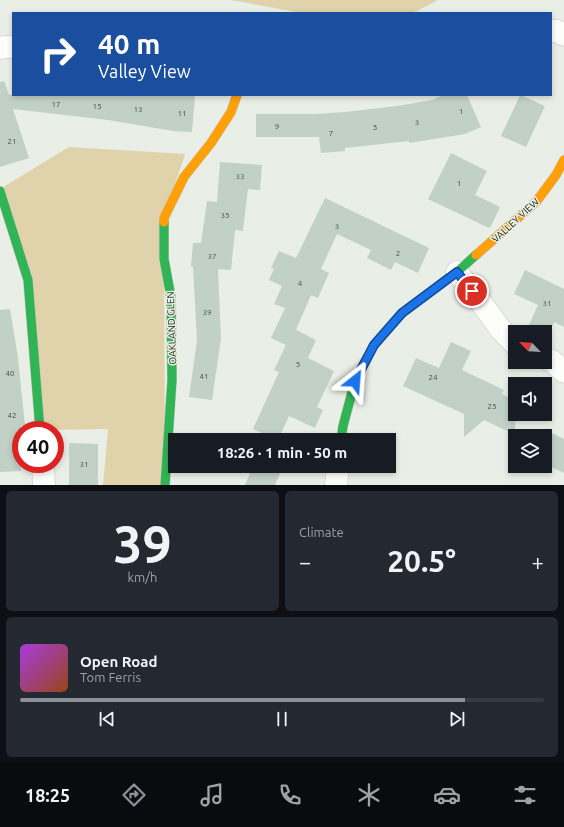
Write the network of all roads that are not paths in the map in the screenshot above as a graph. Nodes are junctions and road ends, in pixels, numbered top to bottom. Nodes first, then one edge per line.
1 (552, 31) edge
2 (564, 35) edge
3 (12, 47) edge
4 (0, 48) edge
5 (237, 96) edge
6 (564, 160) edge
7 (0, 191) edge
8 (457, 272) junction
9 (508, 337) edge
10 (552, 361) edge
11 (564, 372) edge
12 (39, 421) edge
13 (342, 433) edge
14 (43, 473) edge
15 (337, 473) edge
16 (44, 485) edge
17 (165, 485) edge
18 (336, 485) edge

1 - 2 street
3 - 4 street
5 - 17 street, OAKLAND GLEN
6 - 8 street, VALLEY VIEW
7 - 12 street
8 - 9 street
8 - 13 street, VALLEY VIEW
10 - 11 street
14 - 16 street
15 - 18 street

